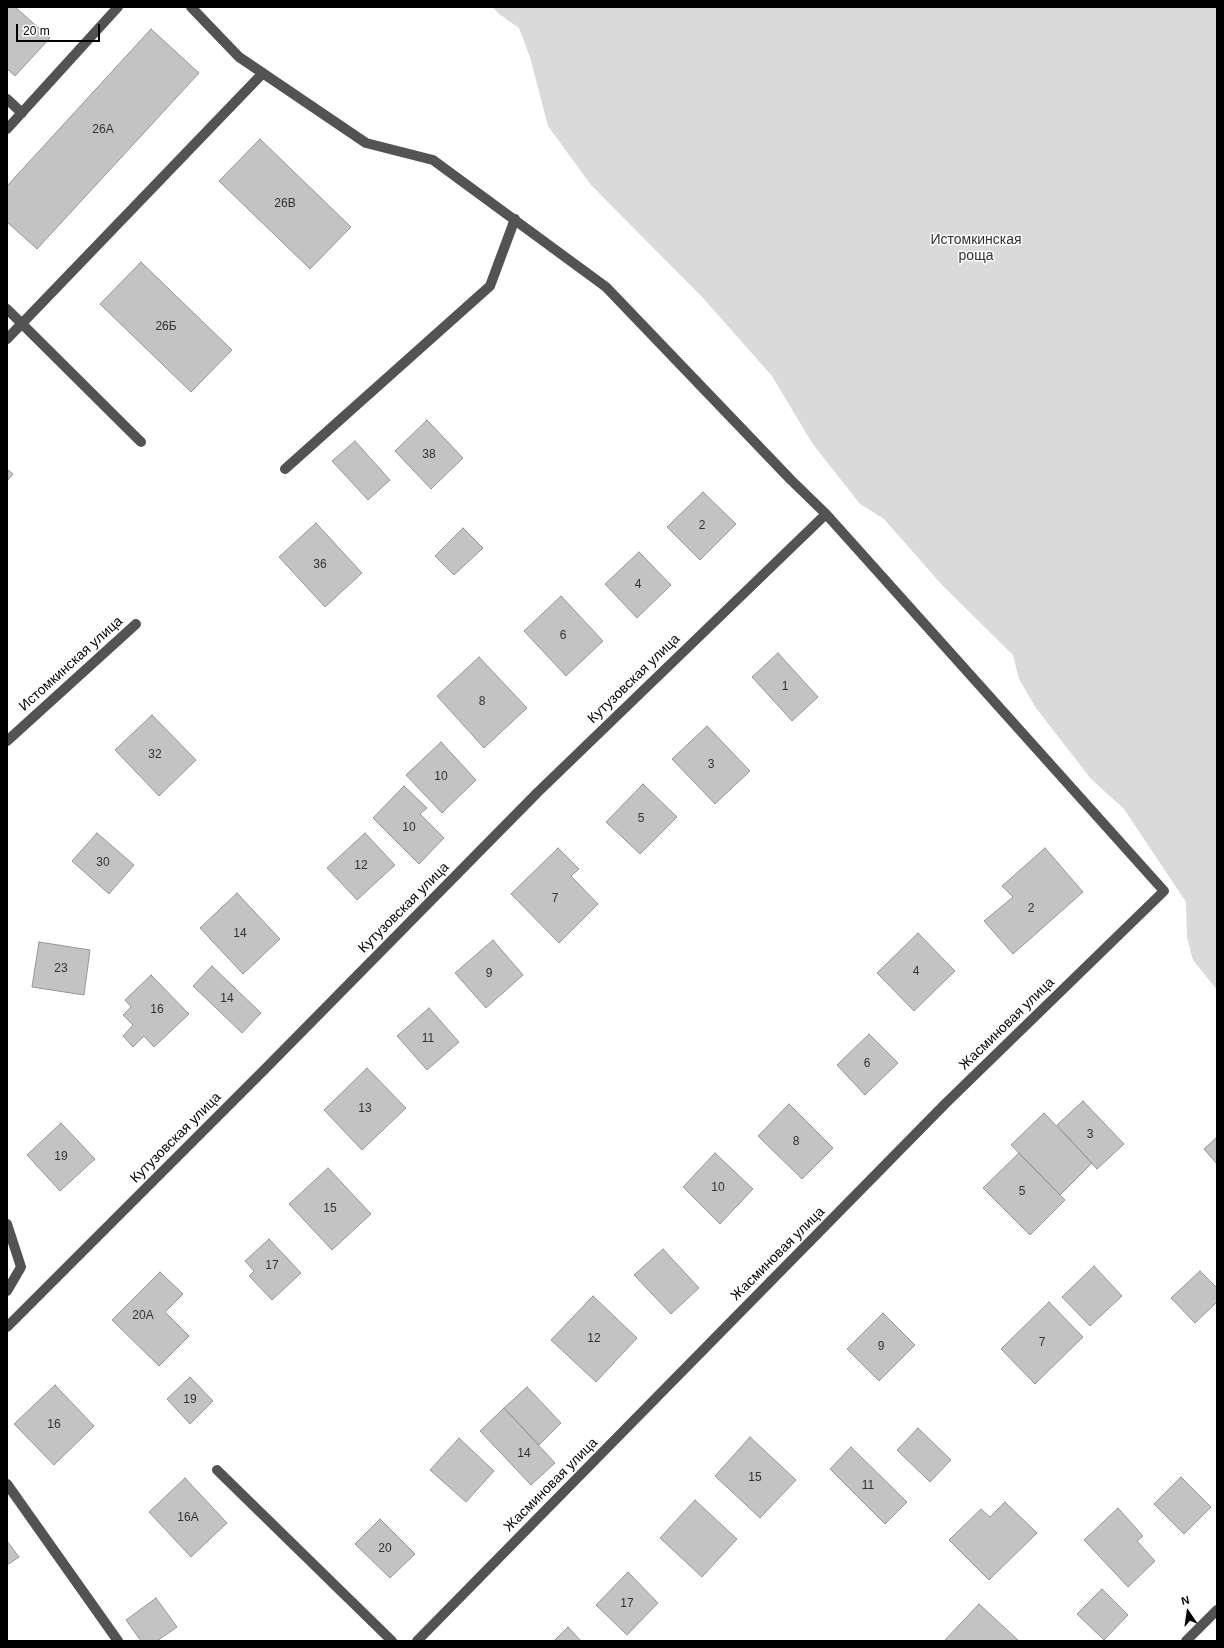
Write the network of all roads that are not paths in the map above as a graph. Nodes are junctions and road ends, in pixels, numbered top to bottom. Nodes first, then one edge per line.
1 (118, 7) edge
2 (191, 7) edge
3 (263, 73) junction
4 (7, 99) edge
5 (22, 113) junction
6 (7, 129) edge
7 (515, 219) junction
8 (7, 309) edge
9 (22, 323) junction
10 (7, 339) edge
11 (140, 442) dead end
12 (285, 469) dead end
13 (826, 514) junction
14 (136, 624) dead end
15 (7, 740) edge
16 (7, 1224) edge
17 (7, 1291) edge
18 (7, 1327) edge
19 (217, 1470) dead end
20 (7, 1484) edge
21 (1217, 1610) edge
22 (118, 1641) edge
23 (392, 1641) edge
24 (417, 1641) edge
25 (1186, 1641) edge

1 - 5 street
2 - 3 street
3 - 7 street
3 - 9 street
4 - 5 street
5 - 6 street
7 - 12 street
7 - 13 street
8 - 9 street
9 - 10 street
9 - 11 street
13 - 18 street, Кутузовская улица
13 - 24 street, Жасминовая улица
14 - 15 street, Истомкинская улица
16 - 17 street
19 - 23 street
20 - 22 street
21 - 25 street

